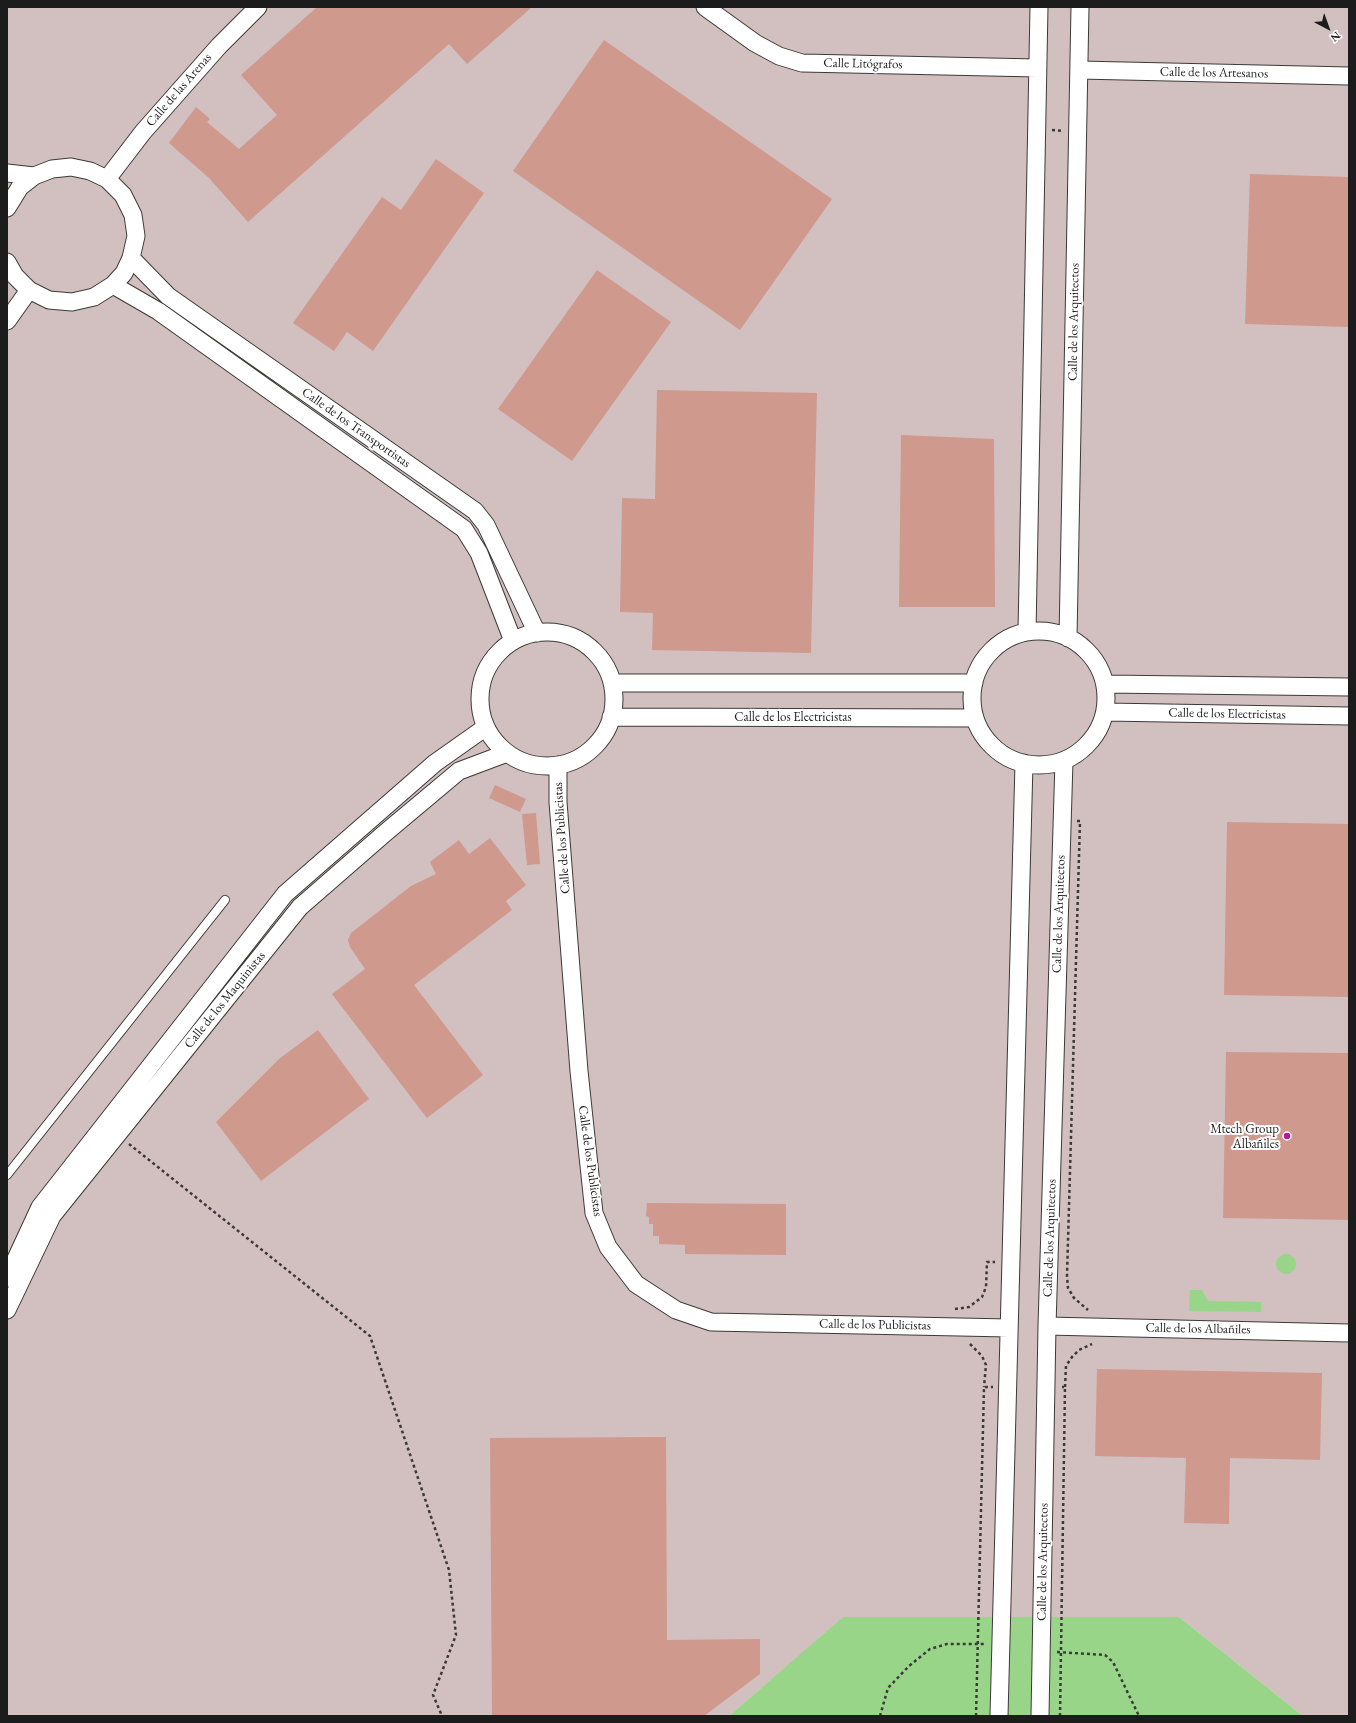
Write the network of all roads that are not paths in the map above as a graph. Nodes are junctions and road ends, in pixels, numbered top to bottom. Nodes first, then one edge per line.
1 (258, 7) edge
2 (705, 7) edge
3 (1039, 7) edge
4 (1080, 7) edge
5 (1038, 68) junction
6 (1079, 70) junction
7 (1349, 76) edge
8 (7, 173) edge
9 (34, 176) junction
10 (107, 179) junction
11 (7, 208) edge
12 (131, 258) junction
13 (7, 262) edge
14 (113, 285) junction
15 (29, 290) junction
16 (7, 321) edge
17 (1027, 632) junction
18 (537, 633) junction
19 (1068, 638) junction
20 (512, 641) junction
21 (612, 683) junction
22 (974, 684) junction
23 (1105, 684) junction
24 (1349, 687) edge
25 (1105, 712) junction
26 (611, 716) junction
27 (1349, 716) edge
28 (975, 718) junction
29 (486, 727) junction
30 (507, 753) junction
31 (1064, 761) junction
32 (1024, 764) junction
33 (558, 765) junction
34 (225, 900) dead end
35 (7, 1175) edge
36 (7, 1278) edge
37 (7, 1310) edge
38 (1047, 1326) junction
39 (1009, 1328) junction
40 (1349, 1333) edge
41 (999, 1716) edge
42 (1040, 1716) edge

1 - 10 street, Calle de las Arenas
2 - 5 street, Calle Litógrafos
3 - 5 street
4 - 6 street, Calle de los Arquitectos
5 - 17 street
6 - 7 street, Calle de los Artesanos
6 - 19 street, Calle de los Arquitectos
8 - 9 street
9 - 10 street
9 - 11 street
10 - 12 street
12 - 14 street
12 - 18 street, Calle de los Transportistas
13 - 15 street
14 - 15 street
14 - 20 street, Calle de los Transportistas
15 - 16 street
17 - 19 street
17 - 22 street
18 - 20 street
18 - 21 street
19 - 23 street
20 - 29 street
21 - 22 street
21 - 26 street
22 - 28 street
23 - 24 street
23 - 25 street
25 - 27 street, Calle de los Electricistas
25 - 31 street
26 - 28 street, Calle de los Electricistas
26 - 33 street
28 - 32 street
29 - 30 street
29 - 36 street, Calle de los Maquinistas
30 - 33 street
30 - 37 street, Calle de los Maquinistas
31 - 32 street
31 - 38 street, Calle de los Arquitectos
32 - 39 street
33 - 39 street, Calle de los Publicistas
34 - 35 lane
38 - 40 street, Calle de los Albañiles
38 - 42 street, Calle de los Arquitectos
39 - 41 street

